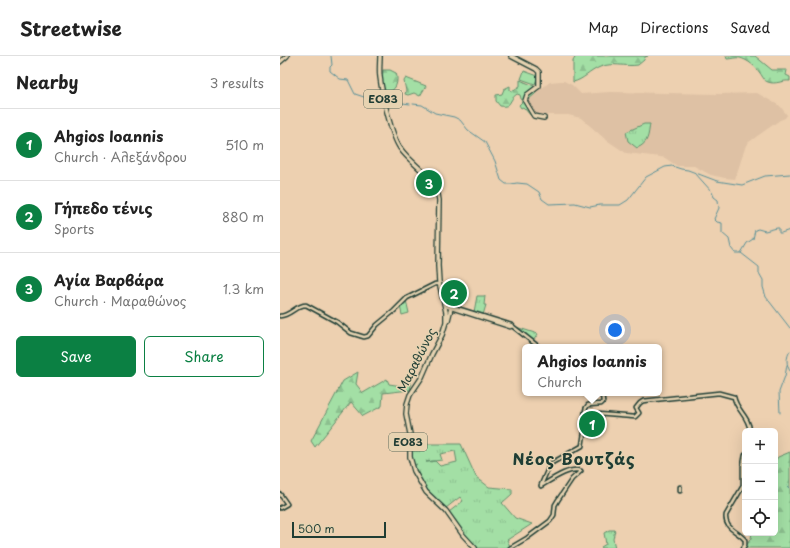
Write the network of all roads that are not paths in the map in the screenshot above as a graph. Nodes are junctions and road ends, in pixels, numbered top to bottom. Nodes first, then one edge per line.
1 (287, 56) edge
2 (379, 56) edge
3 (511, 56) edge
4 (280, 62) edge
5 (544, 118) dead end
6 (439, 284) junction
7 (446, 305) junction
8 (282, 316) edge
9 (535, 344) edge
10 (602, 396) edge
11 (585, 413) junction
12 (750, 428) edge
13 (743, 464) edge
14 (680, 487) dead end
15 (680, 491) dead end
16 (280, 494) edge
17 (280, 508) edge
18 (474, 548) edge
19 (510, 548) edge
20 (743, 548) edge

1 - 4 main road
2 - 6 main road, Μαραθώνος / ΕΟ83
3 - 5 main road
6 - 7 main road, Μαραθώνος / ΕΟ83
6 - 8 street
7 - 9 street
7 - 18 main road, Μαραθώνος / ΕΟ83
7 - 18 main road, Μαραθώνος / ΕΟ83
10 - 11 street
11 - 12 street
11 - 19 street
13 - 20 street
14 - 15 street
16 - 17 street

